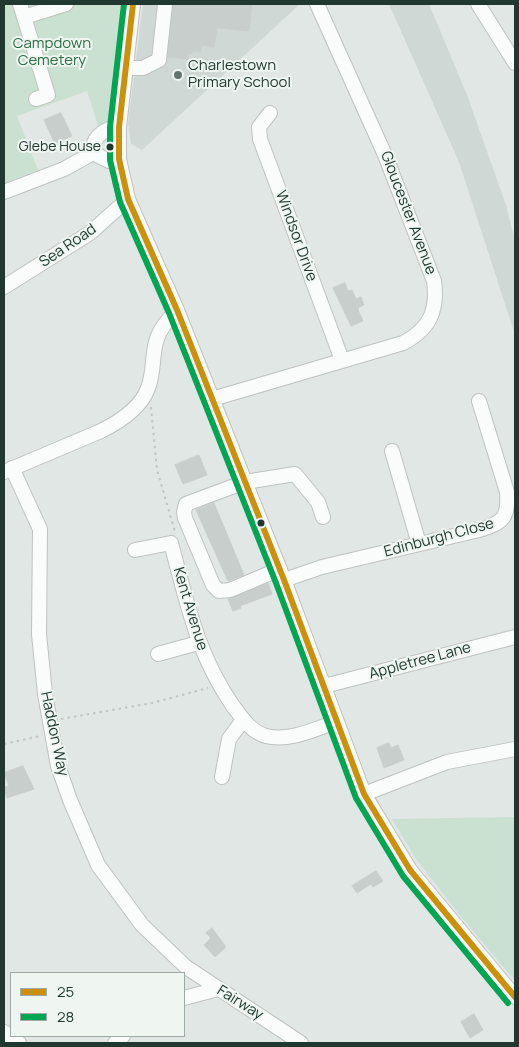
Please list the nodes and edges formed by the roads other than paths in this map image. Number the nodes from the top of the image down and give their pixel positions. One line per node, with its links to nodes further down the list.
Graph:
1 (66, 4): 6 (street)
2 (133, 4): 8 (street)
3 (165, 4): 8 (street)
4 (317, 4): 18 (street, Gloucester Avenue)
5 (478, 4): 7 (street)
6 (22, 10): 9 (street)
7 (515, 63)
8 (125, 68): 11 (street)
9 (47, 95)
10 (270, 113): 18 (street, Windsor Drive)
11 (119, 127): 12 (street); 13 (street)
12 (92, 148)
13 (119, 159): 14 (street); 15 (street)
14 (4, 192)
15 (128, 199): 16 (street, Sea Road); 17 (street)
16 (4, 287)
17 (177, 310): 19 (street); 22 (street)
18 (342, 360): 19 (street, Gloucester Avenue)
19 (212, 399): 23 (street)
20 (479, 401): 25 (street, Edinburgh Close)
21 (392, 451): 26 (street)
22 (8, 470): 38 (street, Haddon Way)
23 (245, 482): 24 (street); 28 (street); 28 (street, Edinburgh Close)
24 (323, 517)
25 (510, 519): 26 (street, Edinburgh Close)
26 (419, 544): 28 (street, Edinburgh Close)
27 (135, 550): 30 (street, Kent Avenue)
28 (282, 574): 32 (street)
29 (515, 637): 32 (street, Appletree Lane)
30 (198, 643): 31 (street); 33 (street, Kent Avenue)
31 (158, 654)
32 (324, 686): 34 (street)
33 (243, 720): 34 (street, Kent Avenue); 36 (street)
34 (336, 722): 37 (street)
35 (515, 749): 37 (street)
36 (222, 777)
37 (364, 794): 40 (street)
38 (184, 970): 39 (street, Fairway)
39 (218, 989): 41 (street); 42 (street, Fairway)
40 (515, 997)
41 (185, 998)
42 (301, 1043)

